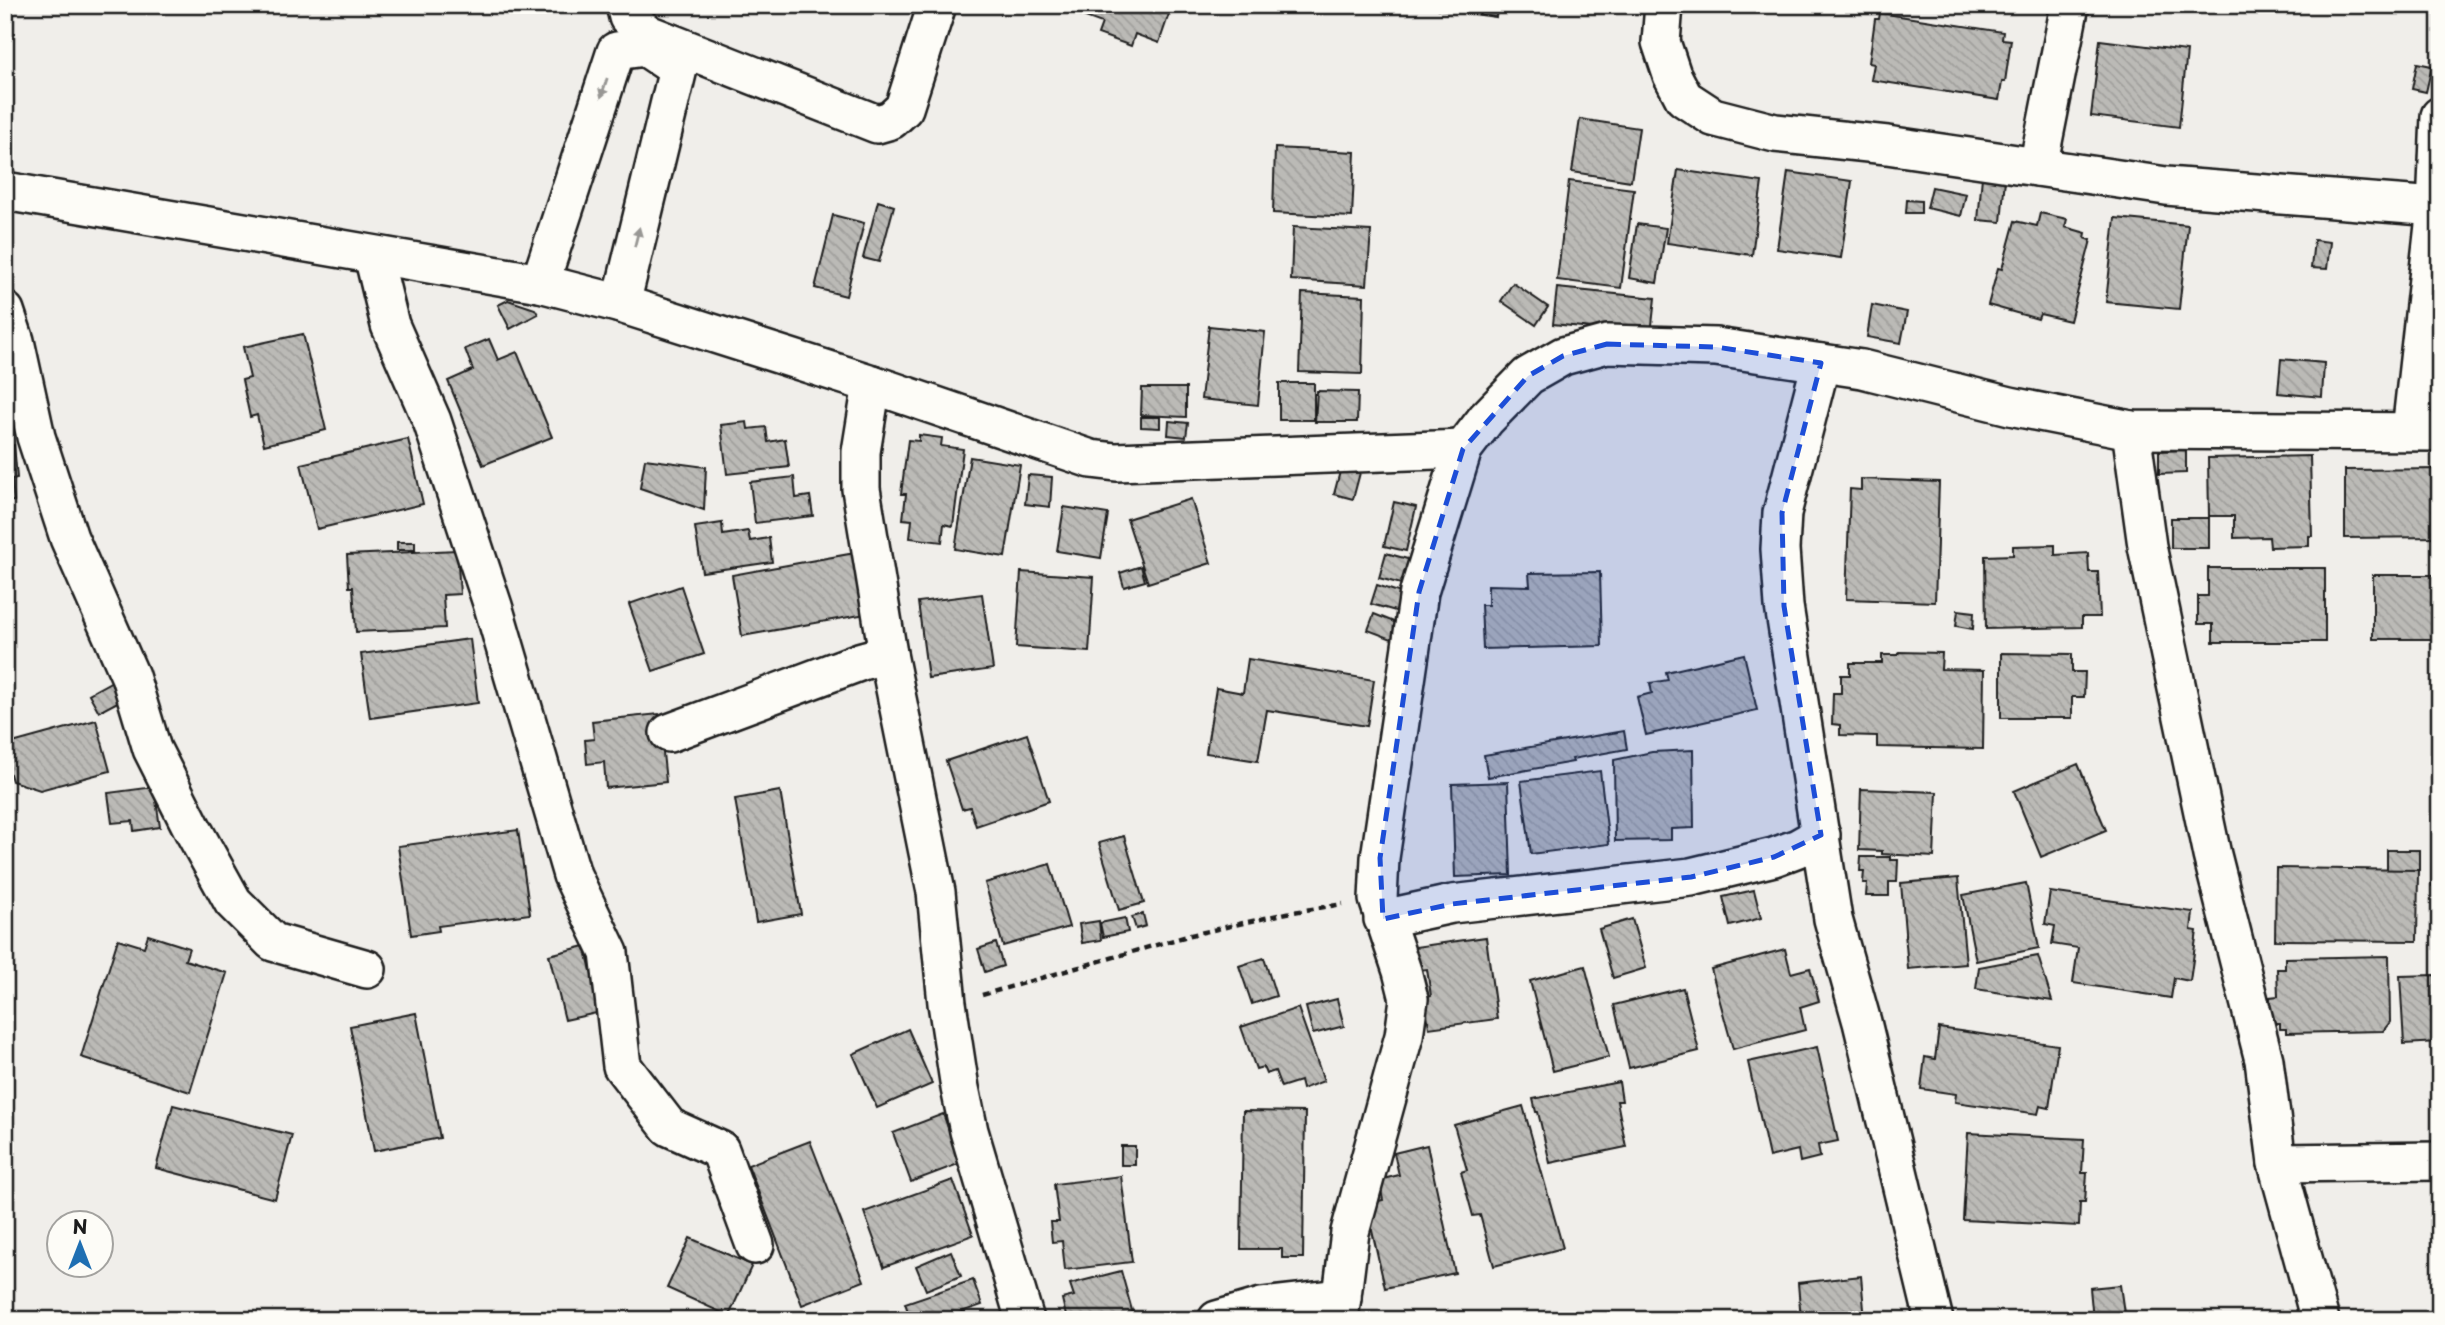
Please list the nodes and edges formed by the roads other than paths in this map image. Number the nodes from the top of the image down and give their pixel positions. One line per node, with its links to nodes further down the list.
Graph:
1 (625, 5): 5 (street)
2 (937, 5): 5 (street)
3 (1664, 5): 7 (street)
4 (2070, 5): 7 (street)
5 (646, 41): 11 (street, one-way to 11); 12 (street, one-way to 5)
6 (2440, 116): 9 (street)
7 (2038, 167): 9 (street)
8 (5, 191): 10 (street)
9 (2435, 207): 17 (street)
10 (373, 255): 11 (street); 26 (street)
11 (540, 284): 12 (street)
12 (621, 303): 15 (street)
13 (5, 311): 23 (street)
14 (1821, 363): 16 (street); 18 (street); 21 (street)
15 (873, 384): 18 (street); 19 (street)
16 (2131, 430): 17 (street); 25 (street)
17 (2425, 432)
18 (1463, 449): 22 (street)
19 (888, 654): 20 (street); 28 (street)
20 (669, 733)
21 (1821, 835): 22 (street); 30 (street)
22 (1381, 909): 27 (street)
23 (367, 969)
24 (2440, 1161): 25 (street)
25 (2277, 1163): 31 (street)
26 (755, 1245)
27 (1340, 1309): 29 (street)
28 (1025, 1320)
29 (1217, 1320)
30 (1934, 1320)
31 (2320, 1320)

